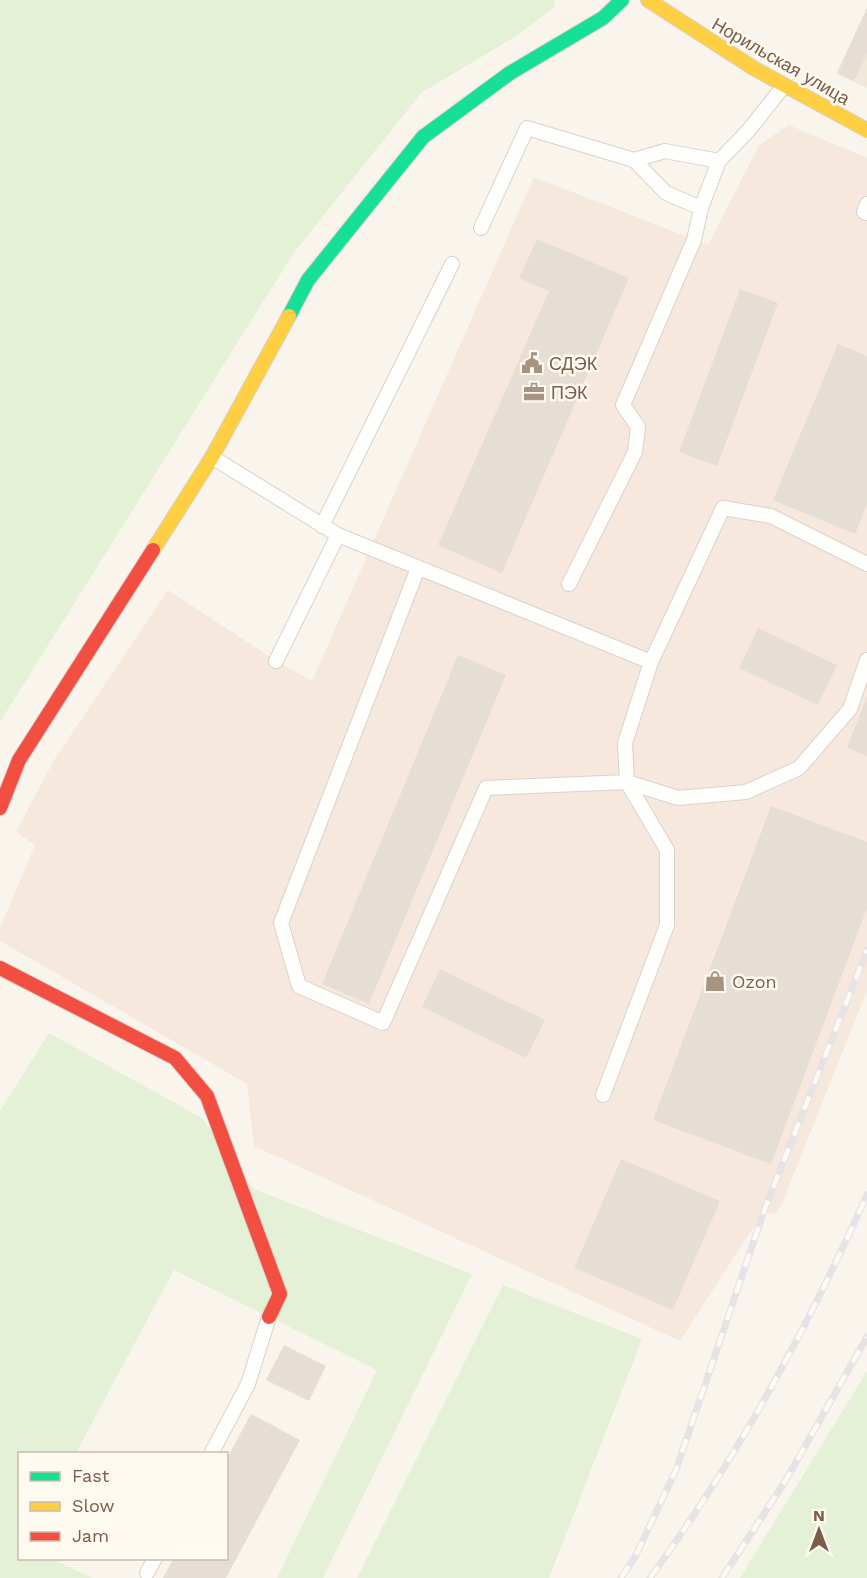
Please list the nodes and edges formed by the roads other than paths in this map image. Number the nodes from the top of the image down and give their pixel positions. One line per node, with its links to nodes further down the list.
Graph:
1 (622, 0): 12 (street)
2 (648, 0): 3 (street, Норильская улица)
3 (783, 87): 4 (street, Норильская улица); 6 (lane)
4 (867, 130)
5 (634, 160): 6 (lane); 8 (lane); 10 (lane)
6 (719, 161): 8 (lane)
7 (867, 204): 9 (lane)
8 (701, 208): 17 (lane)
9 (867, 213)
10 (481, 228)
11 (452, 264): 13 (lane)
12 (212, 457): 13 (lane); 22 (street)
13 (322, 526): 14 (lane)
14 (339, 536): 16 (lane); 19 (lane)
15 (867, 564): 20 (lane)
16 (418, 568): 20 (lane); 21 (lane)
17 (569, 584)
18 (867, 660): 21 (lane)
19 (276, 662)
20 (651, 662): 21 (lane)
21 (627, 782): 24 (lane)
22 (0, 808)
23 (0, 968): 25 (street)
24 (603, 1095)
25 (269, 1317): 26 (lane)
26 (212, 1452)
27 (154, 1560): 28 (lane)
28 (147, 1573)

